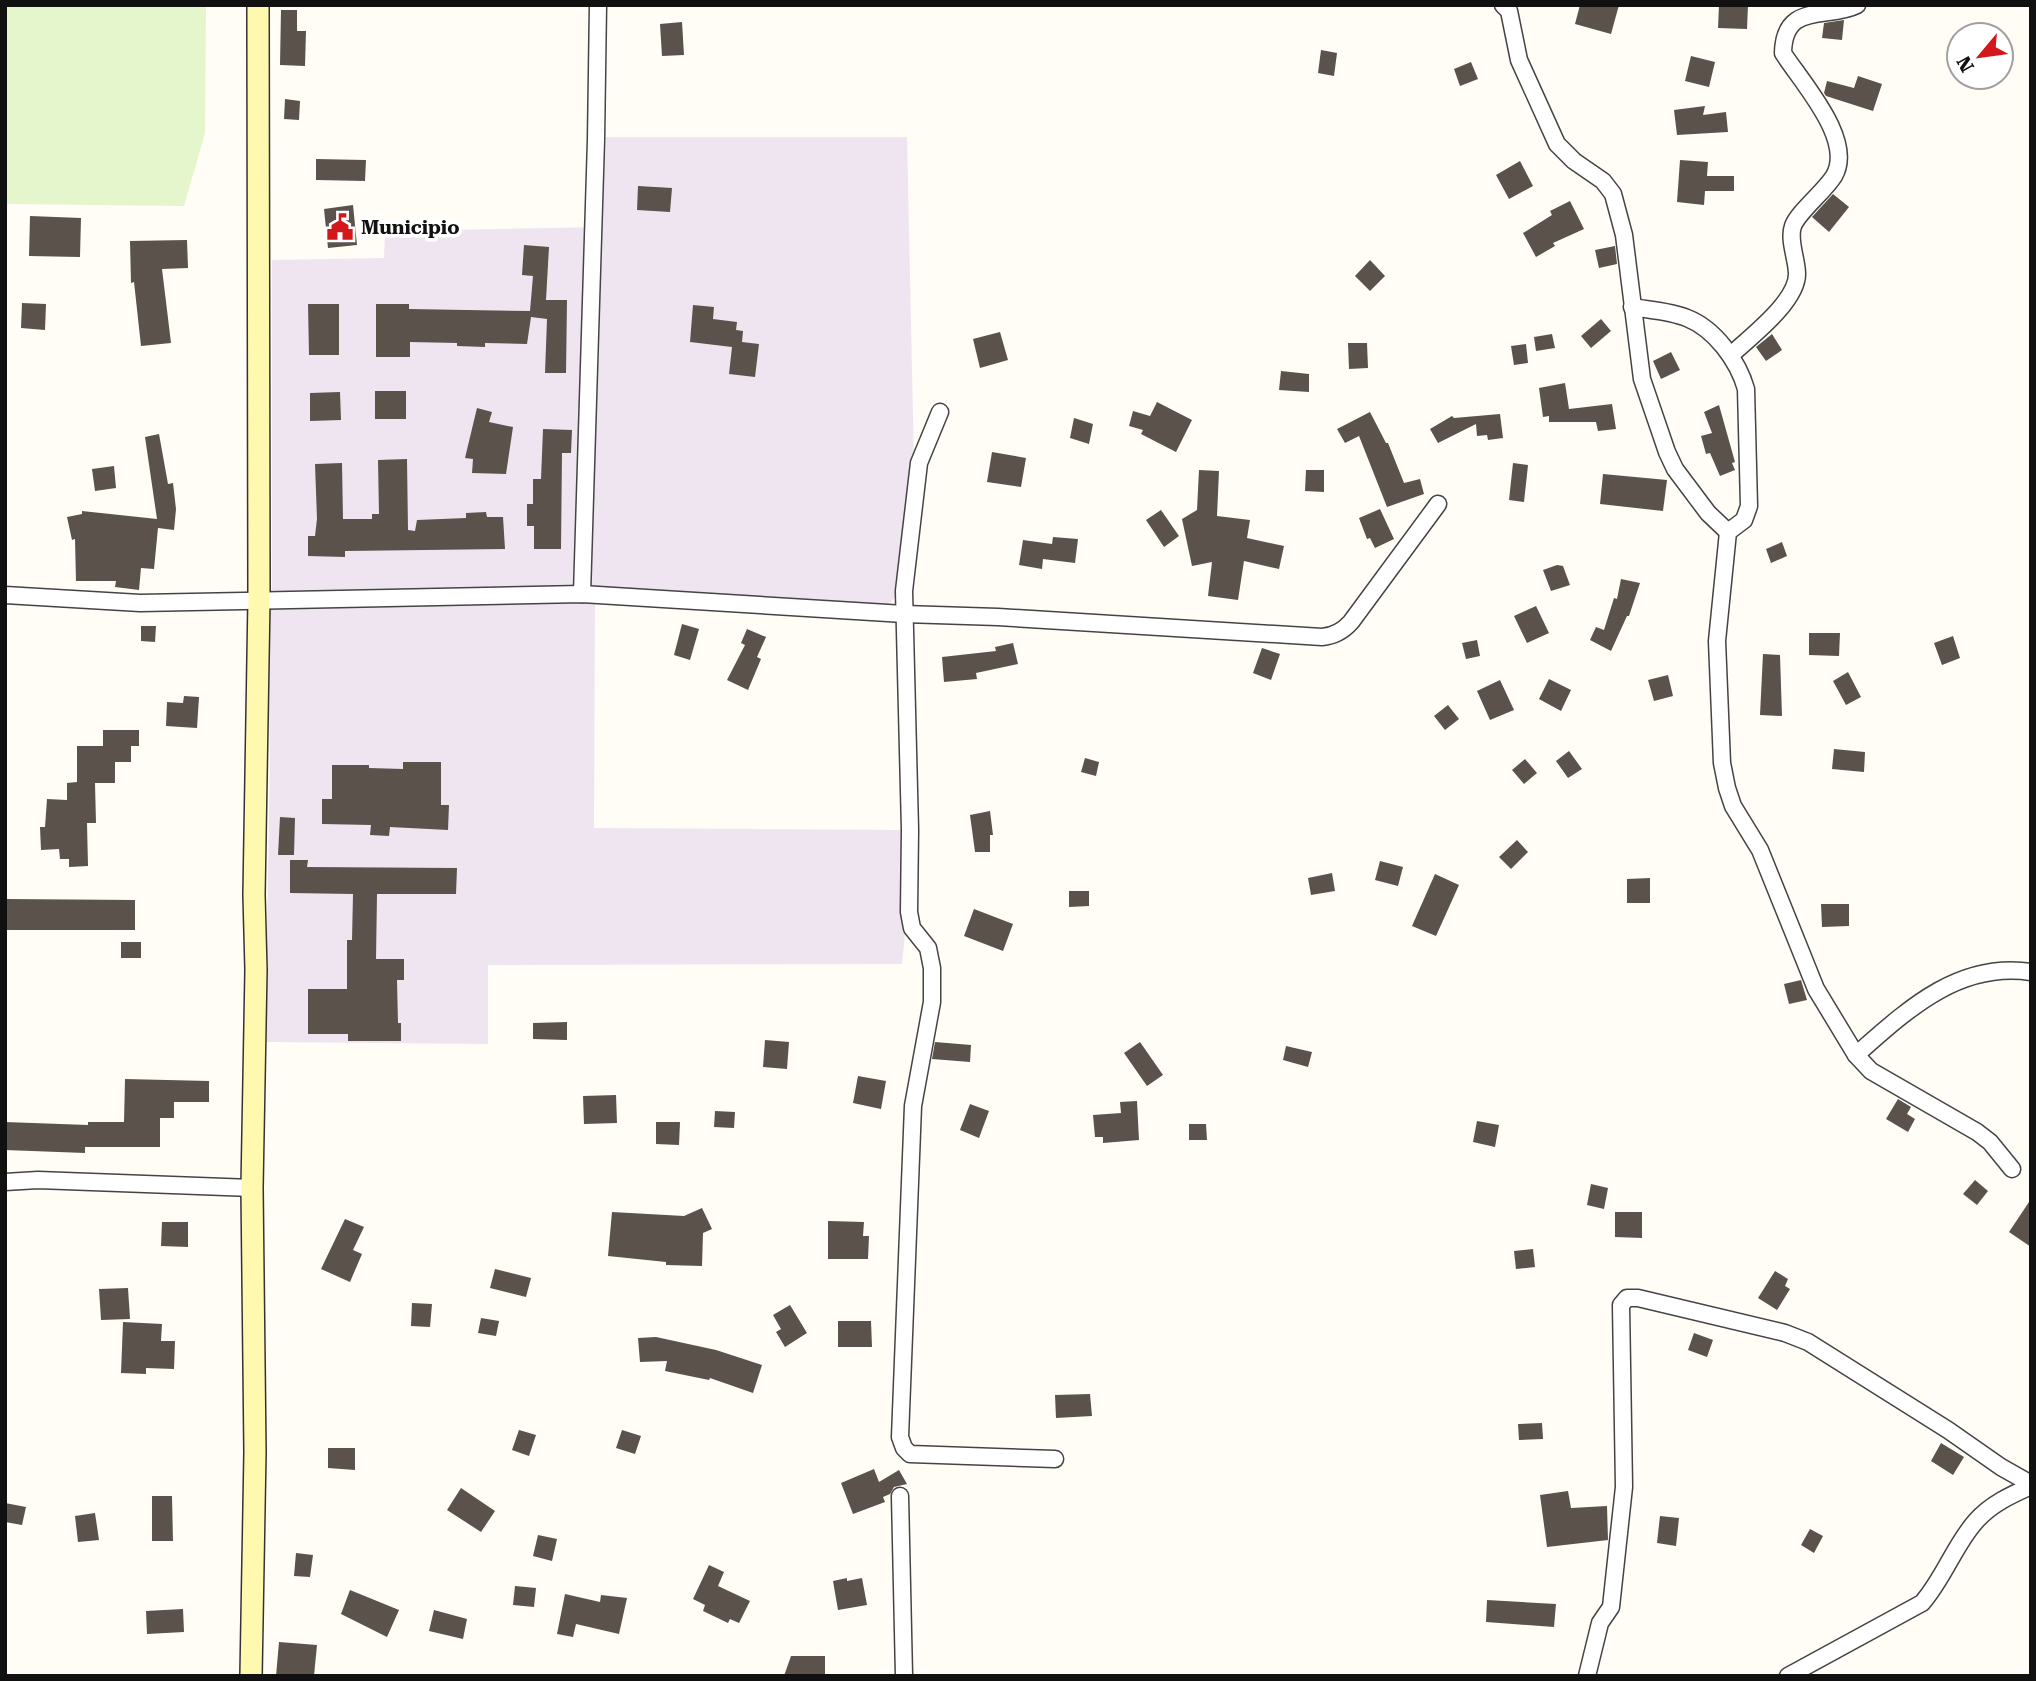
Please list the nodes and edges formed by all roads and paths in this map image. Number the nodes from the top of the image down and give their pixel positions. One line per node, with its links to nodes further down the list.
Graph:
1 (258, 5): 12 (main road)
2 (598, 5): 10 (street)
3 (1503, 5): 5 (street)
4 (1857, 5): 6 (street)
5 (1632, 307): 6 (street); 9 (street)
6 (1731, 355): 9 (street)
7 (940, 412): 13 (street)
8 (1438, 504): 13 (street)
9 (1728, 533): 15 (street)
10 (582, 594): 12 (street); 13 (street)
11 (5, 595): 12 (street)
12 (259, 599): 18 (main road)
13 (904, 614): 19 (street)
14 (2031, 972): 15 (street)
15 (1856, 1055): 16 (street)
16 (2012, 1169)
17 (5, 1182): 18 (street)
18 (252, 1188): 23 (main road)
19 (1055, 1459)
20 (2031, 1485): 22 (street); 25 (street)
21 (900, 1496): 24 (street)
22 (1807, 1672): 26 (street)
23 (251, 1676)
24 (904, 1676)
25 (1587, 1676)
26 (1788, 1676)

